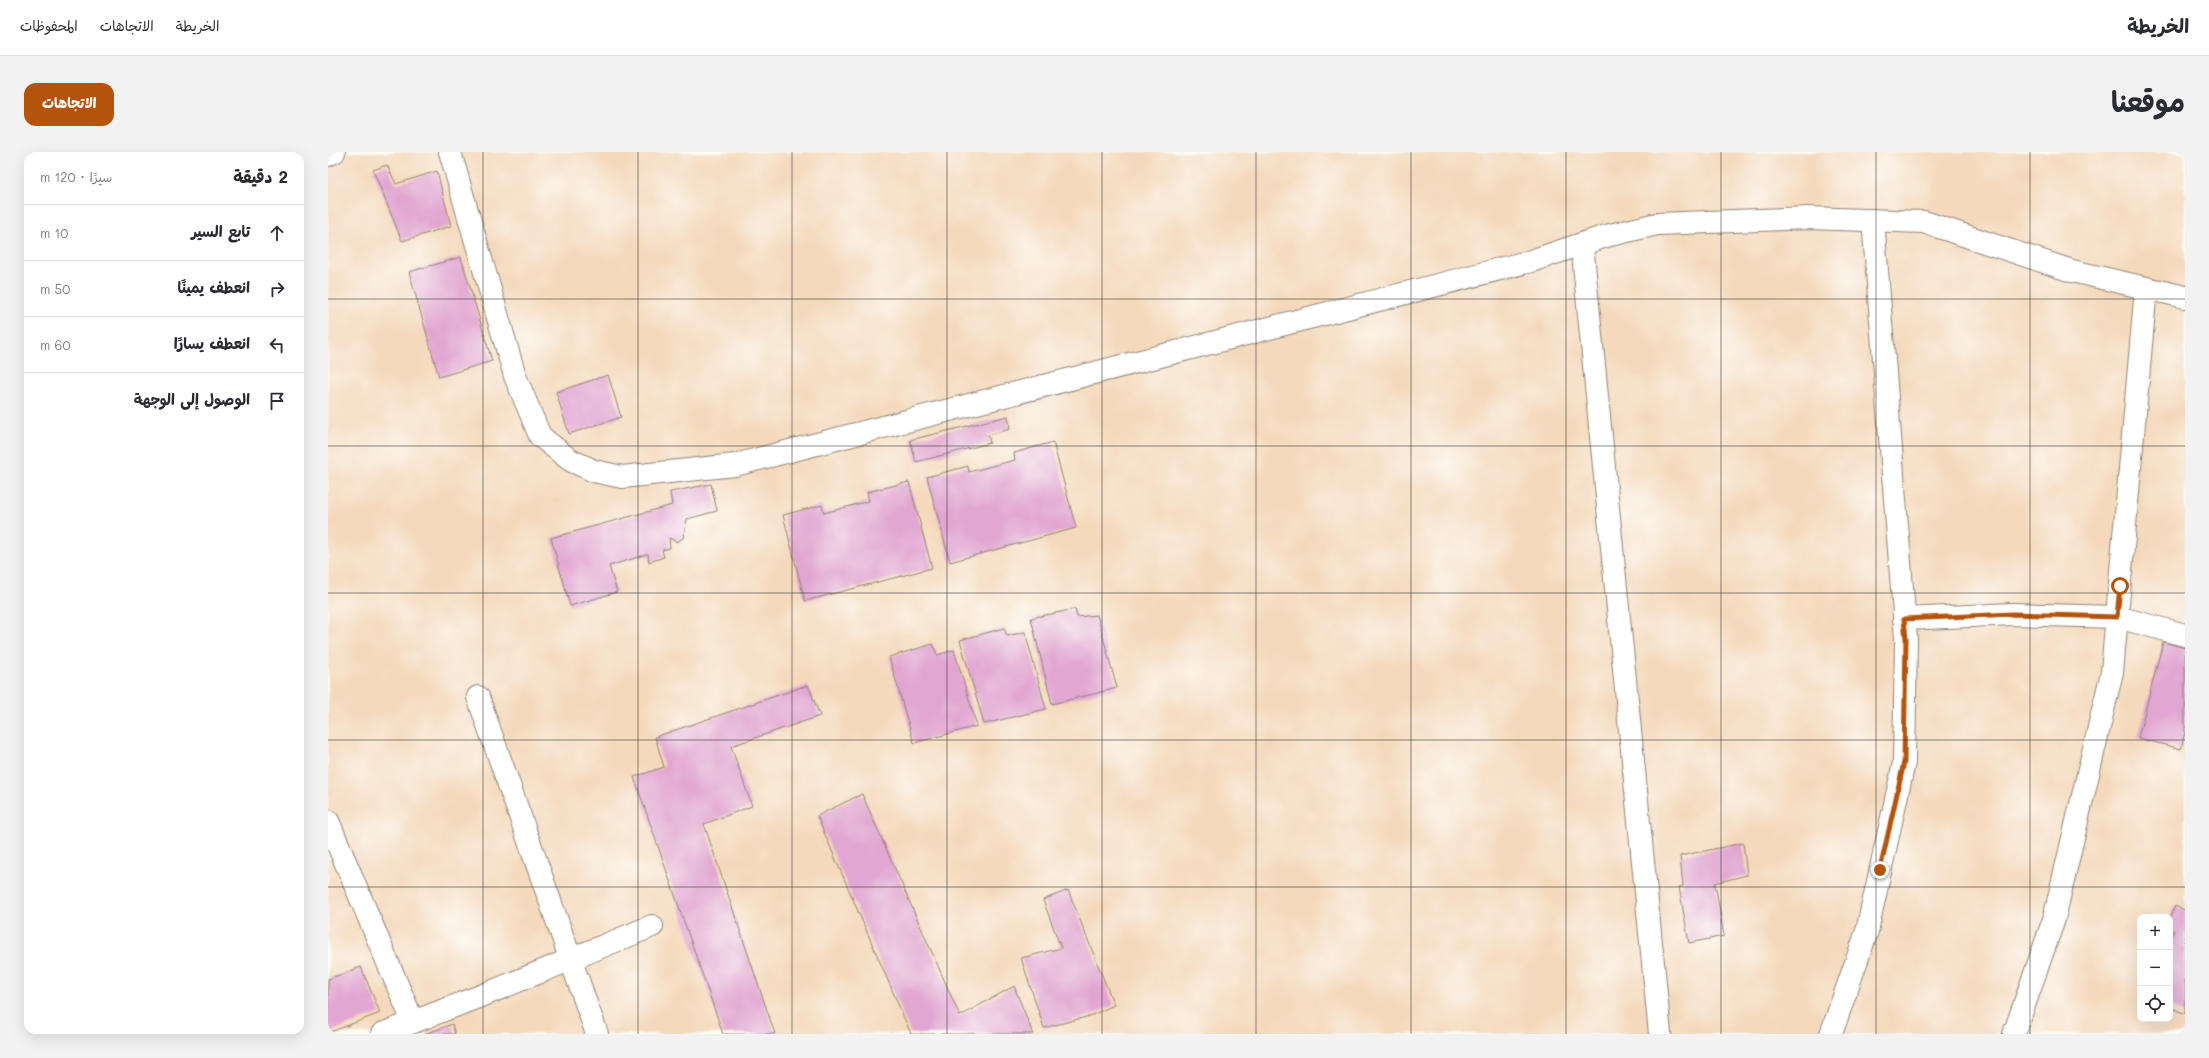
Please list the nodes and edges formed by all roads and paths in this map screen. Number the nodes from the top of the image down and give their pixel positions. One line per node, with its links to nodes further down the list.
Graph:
1 (334, 152): 3 (street)
2 (450, 152): 5 (street)
3 (328, 155)
4 (1873, 220): 5 (street); 6 (street); 9 (street)
5 (1582, 244): 18 (street)
6 (2146, 288): 7 (street); 8 (street)
7 (2185, 297)
8 (2117, 617): 9 (street); 10 (street); 20 (street)
9 (1904, 619): 19 (street)
10 (2185, 635)
11 (478, 696): 14 (street)
12 (328, 821): 15 (street)
13 (652, 926): 14 (street)
14 (571, 960): 15 (street); 17 (street)
15 (412, 1022): 16 (street)
16 (382, 1034)
17 (597, 1034)
18 (1660, 1034)
19 (1831, 1034)
20 (2014, 1034)

